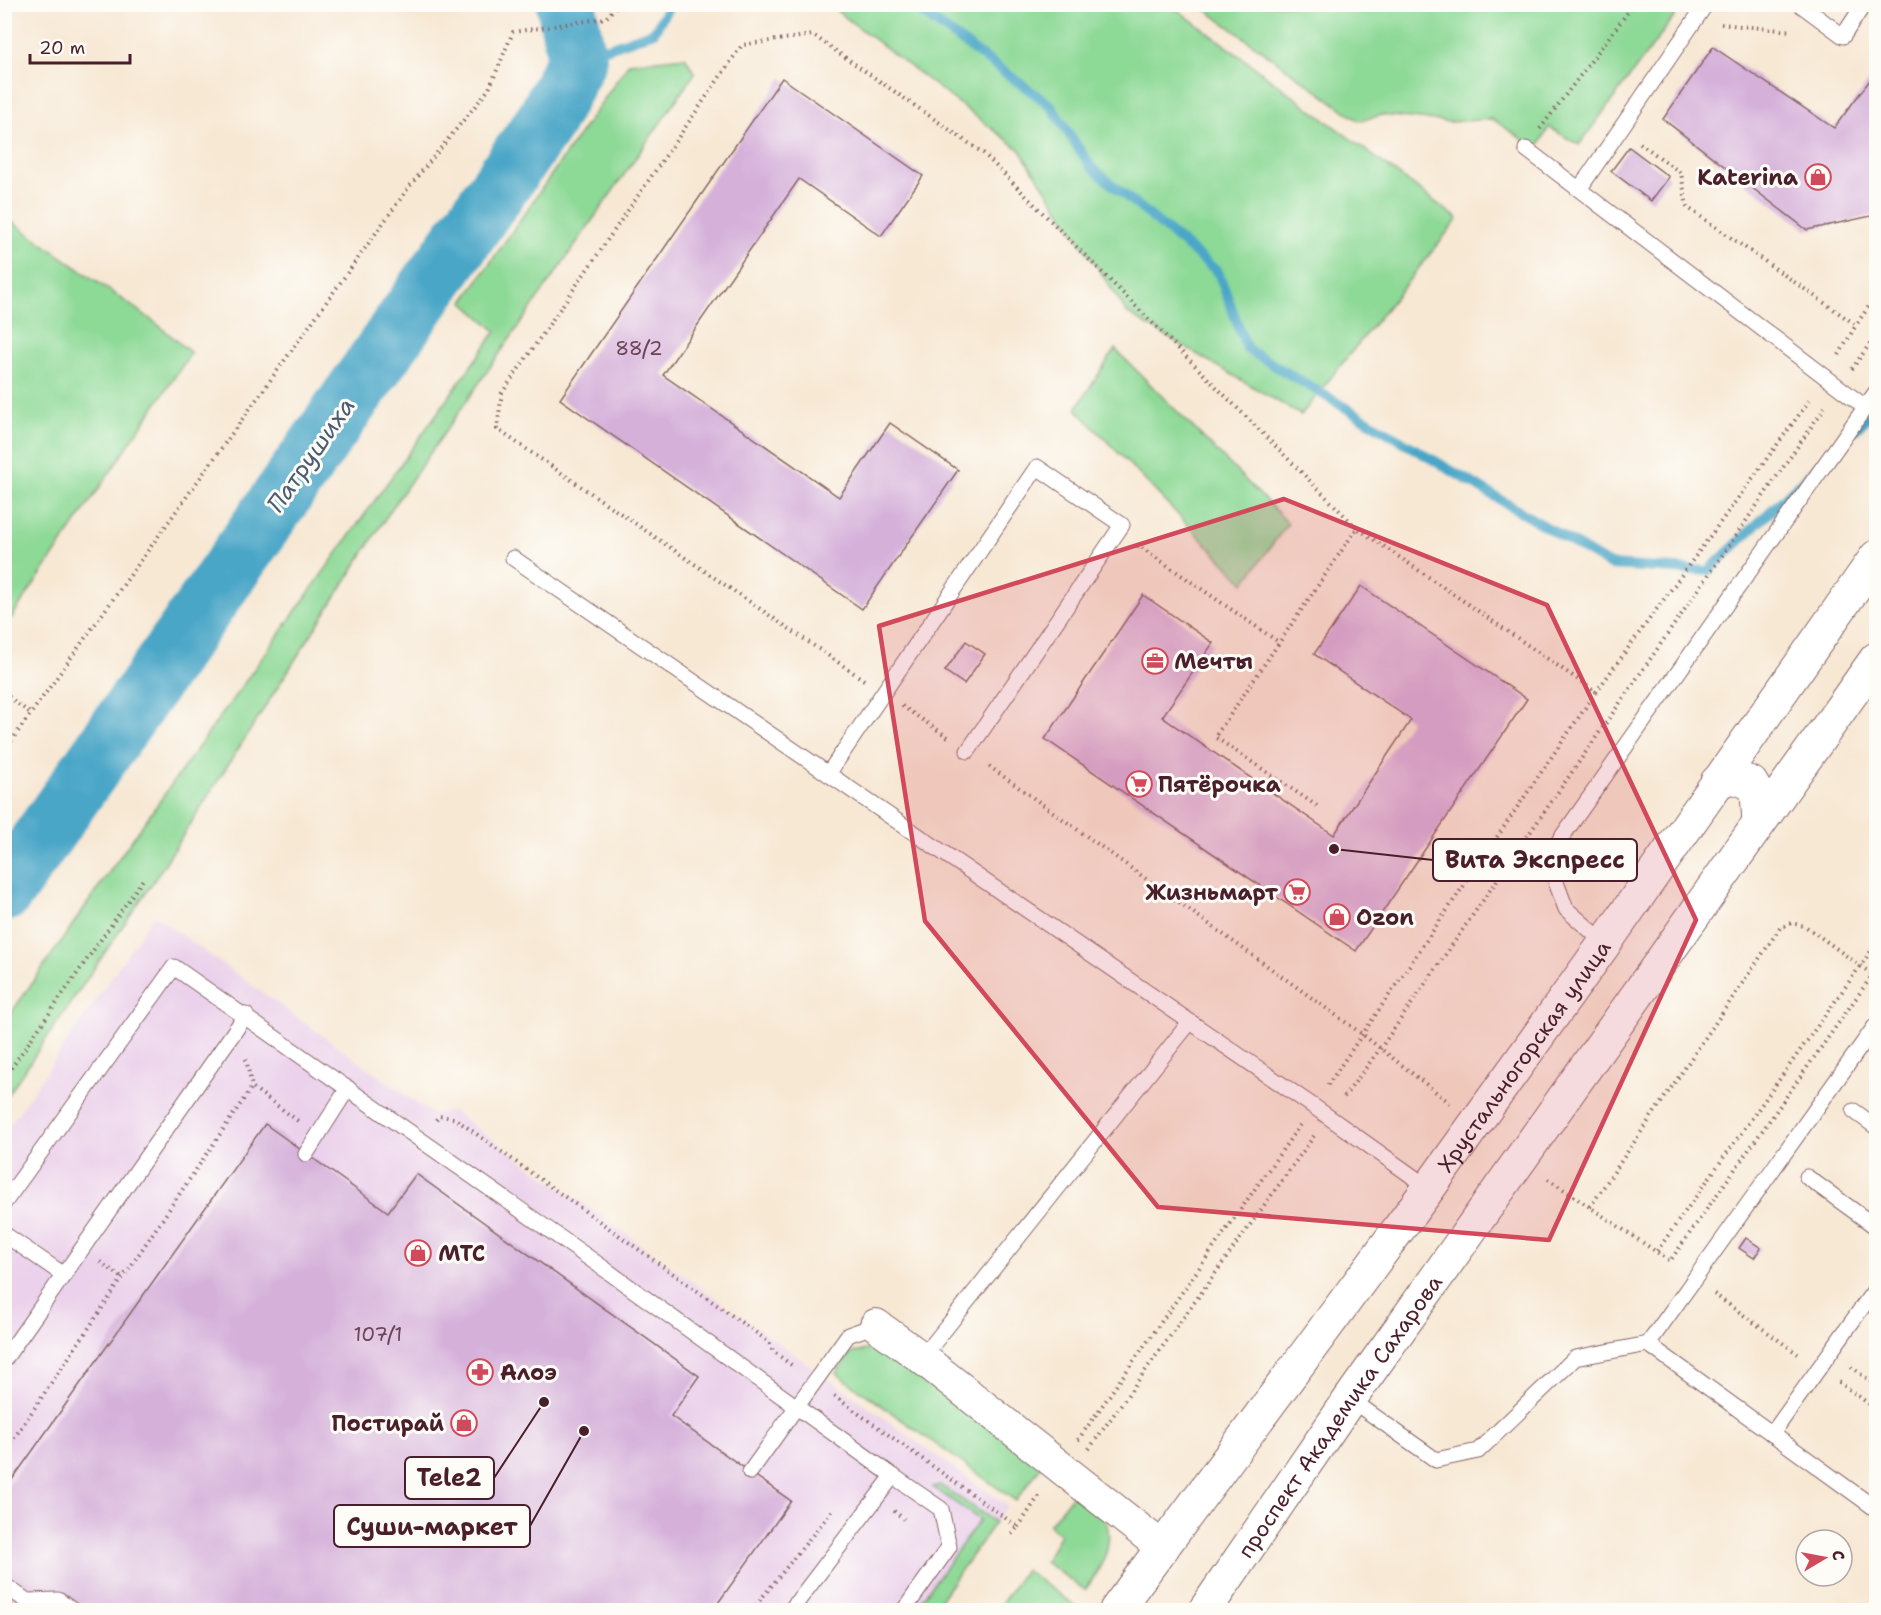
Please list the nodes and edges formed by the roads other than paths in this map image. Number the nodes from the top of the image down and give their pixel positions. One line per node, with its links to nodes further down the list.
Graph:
1 (1706, 4): 5 (lane)
2 (1864, 4): 3 (lane)
3 (1801, 5)
4 (1526, 149): 5 (lane)
5 (1580, 188): 7 (lane)
6 (1876, 392): 7 (lane)
7 (1865, 407): 15 (lane)
8 (1876, 556): 13 (street, Хрустальногорская улица)
9 (513, 558): 12 (lane)
10 (1876, 659): 14 (street)
11 (968, 752): 12 (lane)
12 (828, 774): 17 (lane)
13 (1717, 782): 14 (street); 15 (street, Хрустальногорская улица)
14 (1759, 822): 34 (street, проспект Академика Сахарова)
15 (1605, 943): 24 (street, Хрустальногорская улица)
16 (246, 1015): 19 (lane); 25 (lane); 28 (lane)
17 (1190, 1022): 24 (lane); 32 (lane)
18 (1876, 1025): 31 (lane)
19 (348, 1088): 22 (lane); 35 (lane)
20 (1854, 1111): 21 (lane)
21 (1876, 1127)
22 (306, 1154)
23 (1807, 1177): 26 (lane)
24 (1428, 1188): 40 (street, Хрустальногорская улица)
25 (4, 1203)
26 (1876, 1227)
27 (4, 1234): 28 (lane)
28 (64, 1275): 33 (lane)
29 (1876, 1288): 36 (lane)
30 (876, 1325): 32 (street); 35 (lane)
31 (1648, 1344): 34 (lane); 36 (lane)
32 (922, 1358): 40 (street)
33 (4, 1360)
34 (1350, 1399): 46 (street, проспект Академика Сахарова)
35 (798, 1407): 37 (lane); 38 (lane)
36 (1772, 1434): 39 (lane)
37 (750, 1472)
38 (893, 1476): 43 (lane); 44 (lane)
39 (1876, 1509)
40 (1163, 1548): 45 (street)
41 (4, 1585): 42 (lane)
42 (72, 1611)
43 (791, 1611)
44 (904, 1611)
45 (1116, 1611)
46 (1205, 1611)

